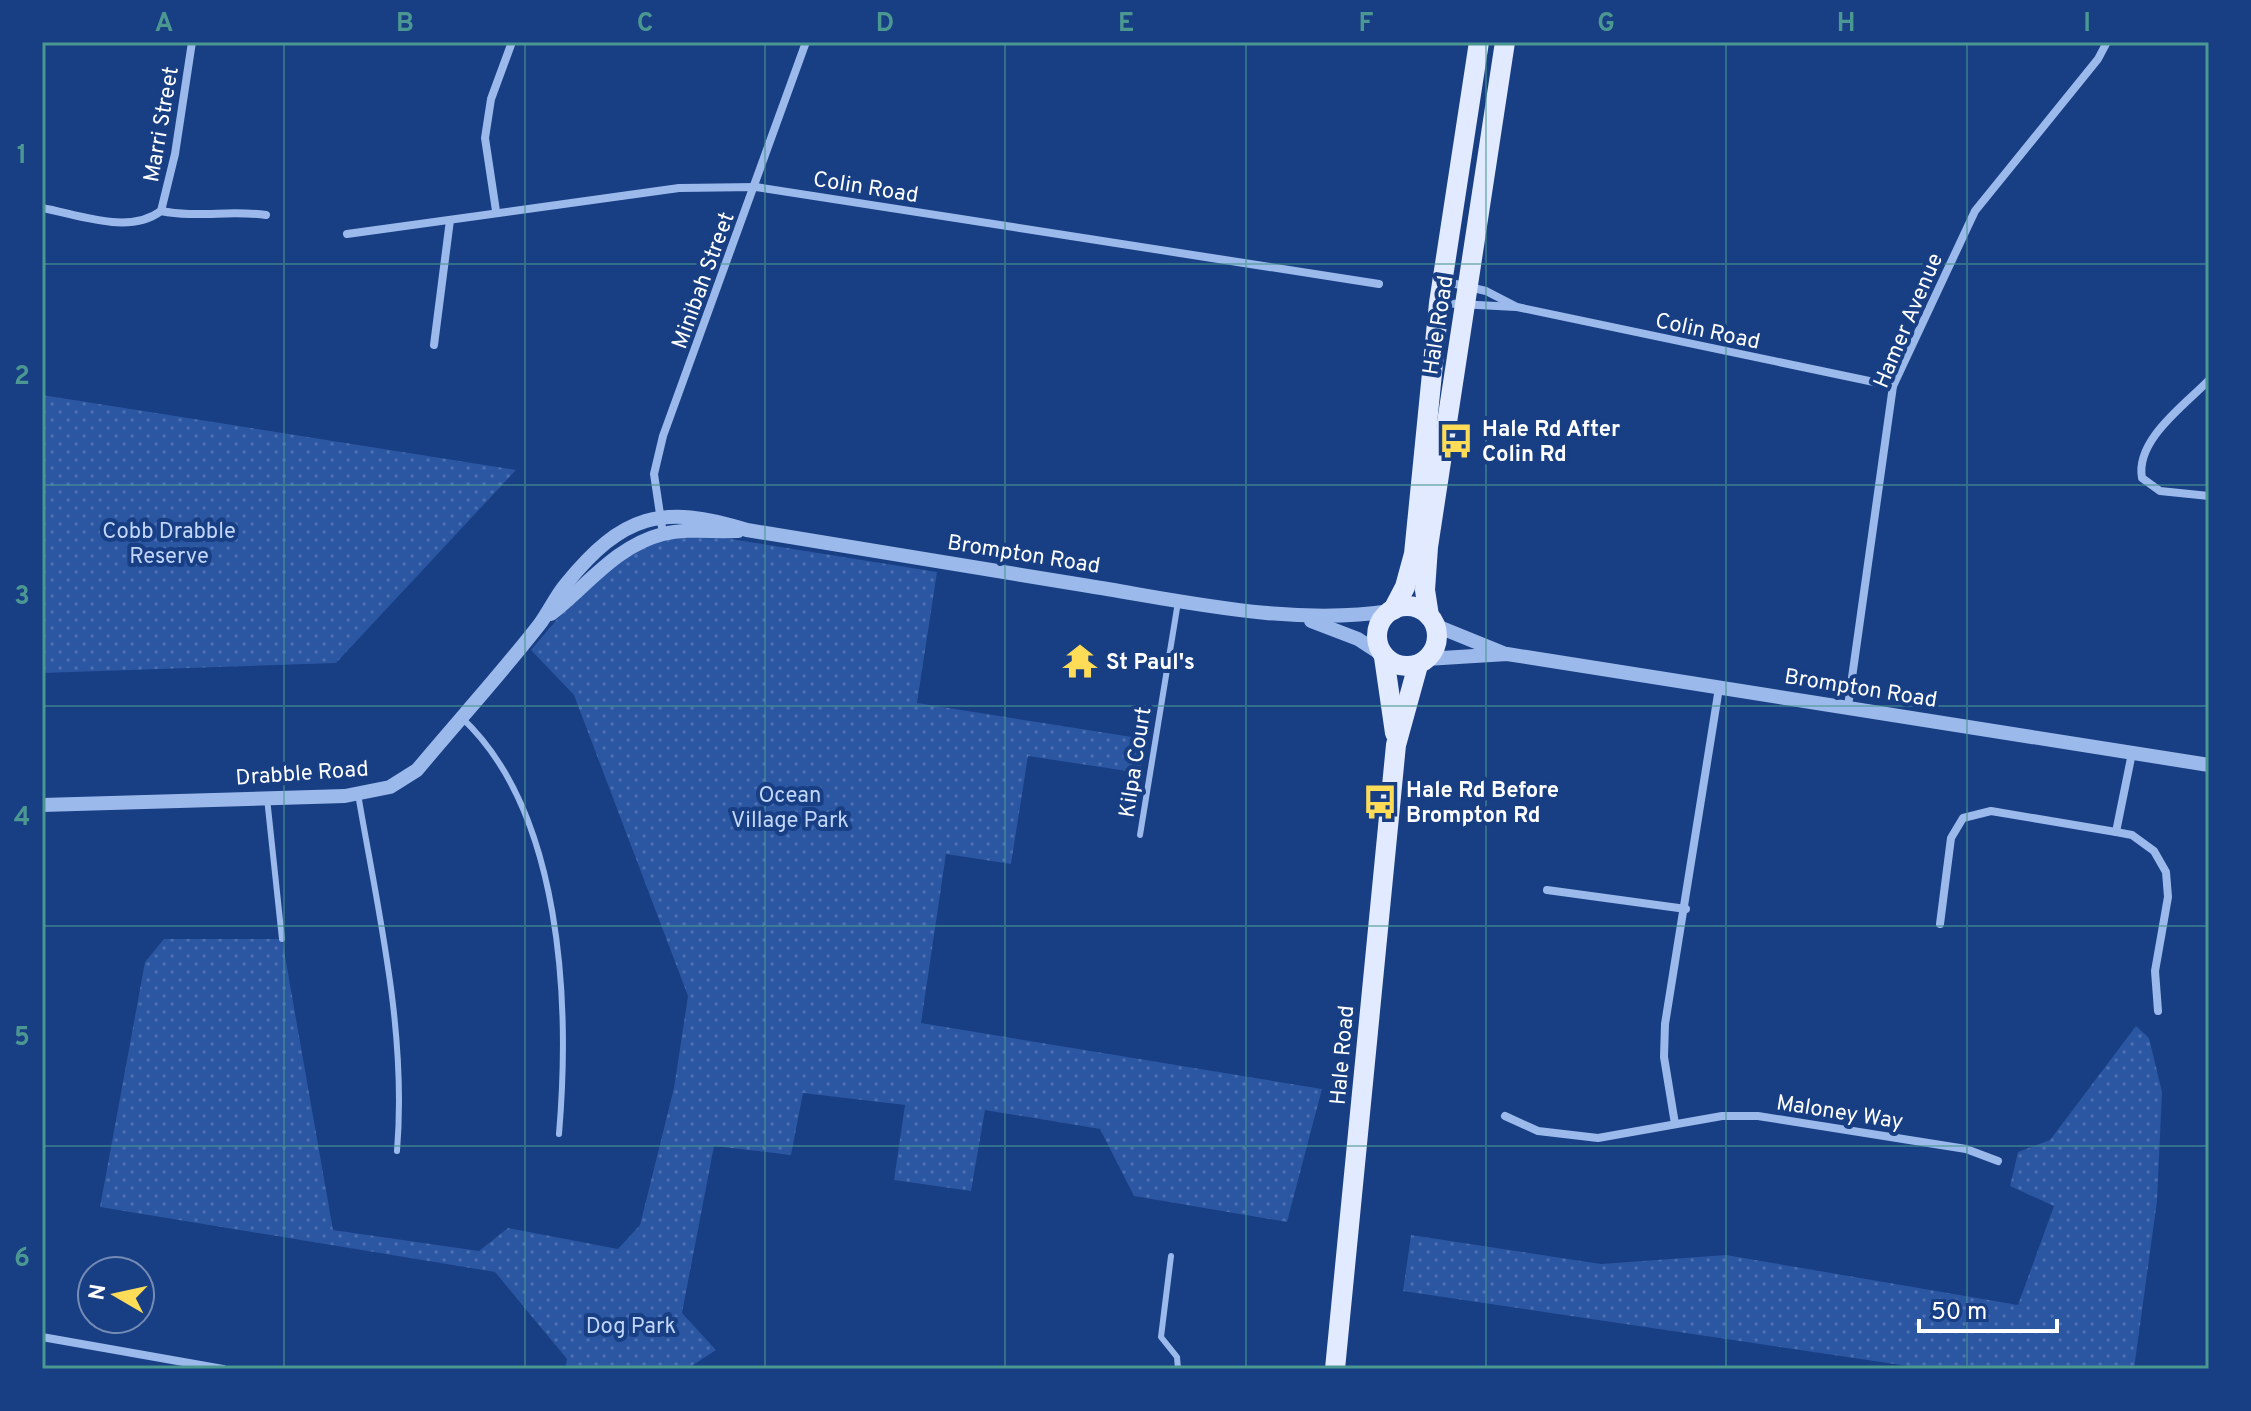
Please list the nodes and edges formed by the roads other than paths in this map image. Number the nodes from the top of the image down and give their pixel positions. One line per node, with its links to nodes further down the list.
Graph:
1 (192, 42): 9 (street, Marri Street)
2 (512, 42): 10 (street)
3 (806, 42): 7 (street, Minibah Street)
4 (1479, 42): 14 (main road, Hale Road)
5 (1505, 42): 16 (main road, Hale Road)
6 (2107, 42): 22 (street, Hamer Avenue)
7 (756, 187): 10 (street, Colin Road); 15 (street, Colin Road); 24 (street, Minibah Street)
8 (42, 208): 9 (street)
9 (161, 211): 11 (street)
10 (496, 211): 12 (street, Colin Road)
11 (266, 215)
12 (450, 220): 13 (street, Colin Road); 20 (street)
13 (347, 234)
14 (1443, 281): 16 (street, Colin Road); 17 (main road, Hale Road)
15 (1379, 284)
16 (1467, 286): 18 (main road, Hale Road); 19 (street, Colin Road)
17 (1439, 303): 18 (street, Colin Road); 28 (main road, Hale Road)
18 (1463, 307): 19 (street, Colin Road); 30 (main road, Hale Road)
19 (1517, 307): 22 (street, Colin Road)
20 (434, 345)
21 (2209, 380): 23 (street)
22 (1893, 386): 36 (street, Hamer Avenue)
23 (2209, 496)
24 (659, 517): 25 (street, Brompton Road); 26 (street, Minibah Street); 31 (street, Drabble Road)
25 (747, 530): 26 (street, Brompton Road); 27 (street, Brompton Road)
26 (663, 534): 31 (street, Drabble Road)
27 (1179, 601): 29 (street, Brompton Road); 45 (lane, Kilpa Court)
28 (1392, 610): 29 (street, Brompton Road); 30 (main road); 33 (main road)
29 (1295, 616): 33 (street, Brompton Road)
30 (1432, 621): 32 (street, Brompton Road); 34 (main road)
31 (540, 623): 37 (street, Drabble Road)
32 (1507, 654): 34 (street, Brompton Road); 35 (street, Brompton Road)
33 (1384, 656): 34 (main road); 38 (main road, Hale Road)
34 (1422, 662): 38 (main road, Hale Road)
35 (1719, 688): 36 (street, Brompton Road); 47 (street)
36 (1848, 706): 39 (street, Brompton Road)
37 (461, 717): 41 (street, Drabble Road); 53 (lane)
38 (1396, 745): 60 (main road, Hale Road)
39 (2132, 753): 40 (street, Brompton Road); 44 (street)
40 (2209, 765)
41 (358, 794): 42 (street, Drabble Road); 54 (lane)
42 (267, 798): 43 (street, Drabble Road); 49 (lane)
43 (42, 805)
44 (2116, 832): 48 (street); 50 (street)
45 (1140, 835)
46 (1547, 890): 47 (street)
47 (1686, 909): 52 (street)
48 (1940, 924)
49 (282, 939)
50 (2158, 1011)
51 (1505, 1116): 52 (street, Maloney Way)
52 (1675, 1124): 55 (street, Maloney Way)
53 (559, 1134)
54 (397, 1151)
55 (1998, 1161)
56 (1171, 1256): 59 (lane)
57 (42, 1337): 58 (street)
58 (223, 1369)
59 (1178, 1369)
60 (1335, 1369)

